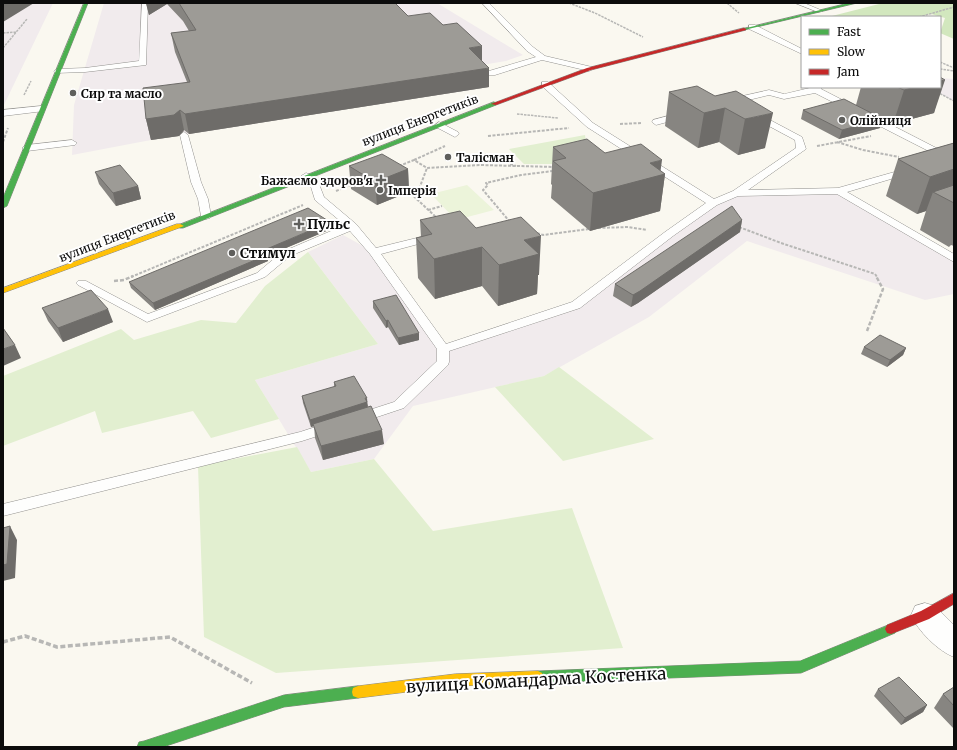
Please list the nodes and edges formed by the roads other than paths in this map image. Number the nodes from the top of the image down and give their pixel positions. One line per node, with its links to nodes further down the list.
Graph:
1 (86, 3): 11 (main road)
2 (145, 3): 11 (lane)
3 (485, 3): 9 (lane)
4 (798, 3): 6 (lane)
5 (855, 3): 6 (main road, вулиця Енергетиків)
6 (820, 11): 7 (main road, вулиця Енергетиків)
7 (752, 27): 8 (lane); 10 (main road, вулиця Енергетиків)
8 (801, 52)
9 (542, 58): 10 (lane); 12 (lane)
10 (589, 69): 13 (main road, вулиця Енергетиків)
11 (58, 71): 15 (main road)
12 (492, 73)
13 (545, 84): 19 (main road, вулиця Енергетиків); 30 (lane)
14 (817, 88): 24 (lane); 29 (lane)
15 (42, 110): 17 (lane); 23 (main road)
16 (694, 112): 18 (lane)
17 (3, 113)
18 (656, 122)
19 (439, 125): 20 (lane); 27 (main road, вулиця Енергетиків)
20 (455, 134)
21 (184, 135): 32 (lane)
22 (72, 143): 23 (lane)
23 (27, 148): 31 (main road)
24 (952, 160): 25 (lane)
25 (937, 163)
26 (915, 170): 28 (lane)
27 (306, 176): 32 (main road, вулиця Енергетиків); 33 (lane)
28 (839, 191): 29 (lane); 36 (lane)
29 (737, 194): 30 (lane)
30 (713, 203): 39 (lane)
31 (3, 206)
32 (206, 216): 38 (main road, вулиця Енергетиків)
33 (352, 226): 35 (lane); 37 (lane)
34 (454, 233): 35 (lane)
35 (374, 252): 39 (lane)
36 (954, 259)
37 (82, 283)
38 (3, 291)
39 (443, 349): 40 (lane)
40 (3, 510)
41 (954, 598): 42 (main road, вулиця Командарма Костенка)
42 (925, 615): 43 (street); 44 (main road, вулиця Командарма Костенка)
43 (954, 644)
44 (144, 747)

